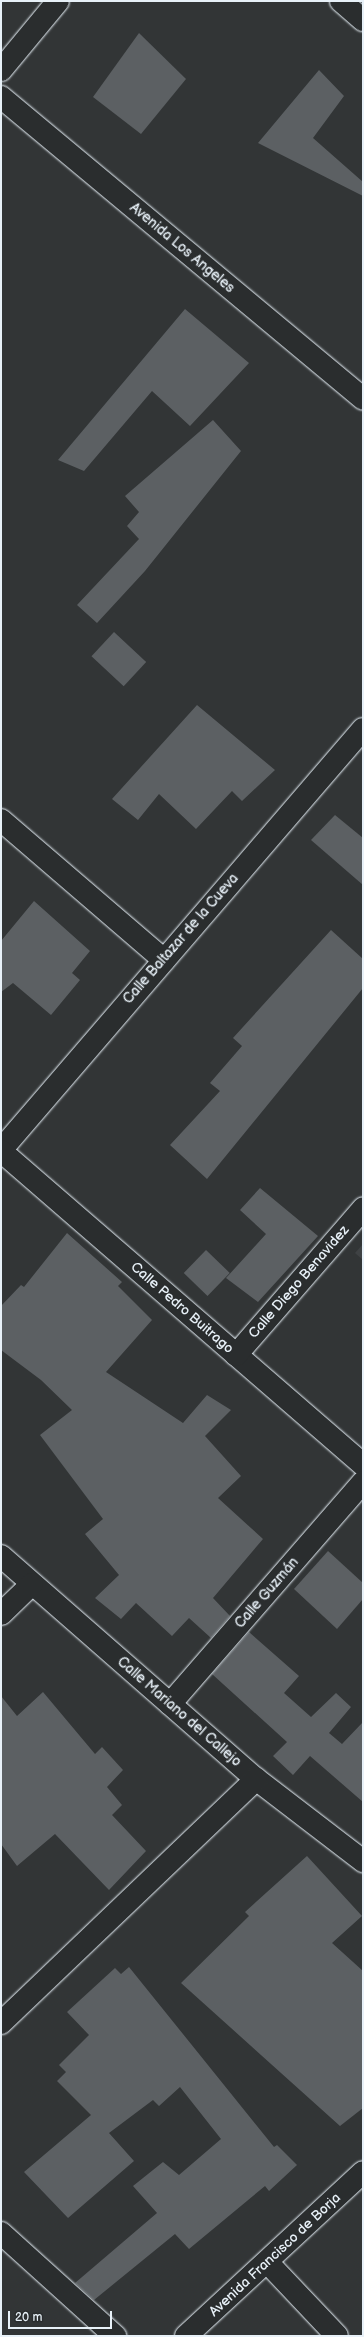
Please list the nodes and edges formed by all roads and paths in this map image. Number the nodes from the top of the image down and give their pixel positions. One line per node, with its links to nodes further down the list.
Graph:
1 (58, 1): 4 (street)
2 (341, 1): 3 (street)
3 (363, 20)
4 (1, 70)
5 (1, 96): 6 (street, Avenida Los Angeles)
6 (363, 399)
7 (363, 729): 9 (street, Calle Baltazar de la Cueva)
8 (1, 820): 9 (street)
9 (164, 960): 10 (street, Calle Baltazar de la Cueva)
10 (1, 1151): 12 (street, Calle Pedro Buitrago)
11 (363, 1209): 12 (street, Calle Diego Benavidez)
12 (236, 1355): 13 (street, Calle Pedro Buitrago)
13 (363, 1465)
14 (363, 1482): 18 (street, Calle Guzmán)
15 (1, 1556): 16 (street, Calle Mariano del Callejo)
16 (32, 1584): 17 (street); 18 (street, Calle Mariano del Callejo)
17 (1, 1614)
18 (170, 1704): 19 (street, Calle Mariano del Callejo)
19 (256, 1780): 20 (street, Calle Mariano del Callejo); 21 (street)
20 (363, 1862)
21 (1, 2023)
22 (363, 2172): 24 (street, Avenida Francisco de Borja)
23 (1, 2233): 25 (street)
24 (268, 2263): 26 (street, Avenida Francisco de Borja); 27 (street)
25 (115, 2336)
26 (186, 2336)
27 (337, 2336)

